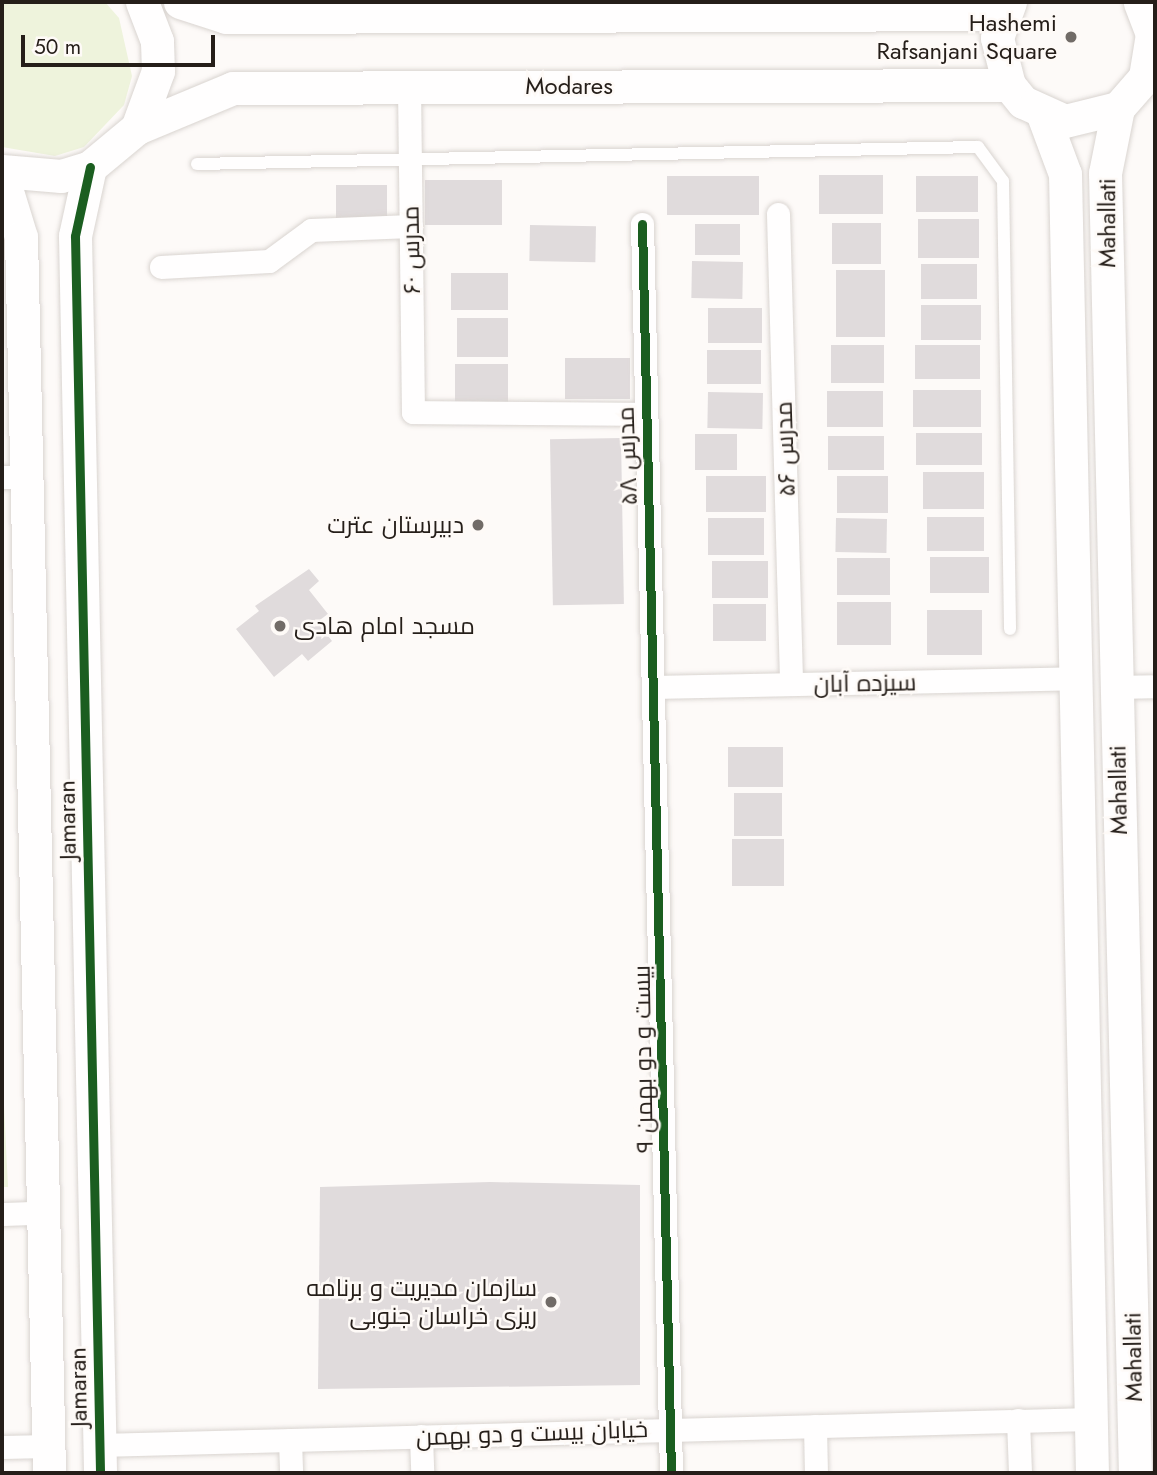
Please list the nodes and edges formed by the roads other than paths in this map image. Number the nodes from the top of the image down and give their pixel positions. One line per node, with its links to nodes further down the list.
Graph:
1 (142, 2): 12 (main road)
2 (180, 2): 4 (main road)
3 (1006, 8): 5 (main road); 8 (main road)
4 (405, 9): 5 (main road)
5 (724, 9)
6 (1147, 9): 7 (main road)
7 (1150, 77): 10 (main road)
8 (1009, 85): 9 (main road, Modares); 11 (main road)
9 (409, 87): 12 (main road, Modares); 13 (street, مدرس ۶۰)
10 (1118, 108): 11 (main road); 27 (main road, Mahallati)
11 (1043, 115): 24 (main road, Mahallati)
12 (137, 128): 15 (main road)
13 (410, 155): 14 (lane); 19 (street, مدرس ۶۰); 23 (lane)
14 (197, 164)
15 (90, 167): 16 (main road); 39 (main road, Jamaran)
16 (2, 173): 22 (main road, Jamaran)
17 (778, 214): 25 (street, مدرس ۵۶)
18 (642, 224): 21 (street, مدرس ۵۸)
19 (411, 226): 20 (street); 21 (street, مدرس ۶۰)
20 (161, 267)
21 (644, 414): 28 (street, مدرس ۵۸)
22 (15, 477): 29 (main road, Jamaran)
23 (1010, 629)
24 (1076, 678): 25 (street, سیزده آبان); 31 (main road, Mahallati)
25 (791, 684): 28 (street, سیزده آبان)
26 (1155, 686): 27 (street)
27 (1116, 687): 35 (main road, Mahallati)
28 (653, 688): 34 (street, بیست و دو بهمن ۹)
29 (40, 1213): 30 (street); 40 (main road, Jamaran)
30 (2, 1214)
31 (1090, 1419): 32 (street, خیابان بیست و دو بهمن); 46 (main road, Mahallati)
32 (1018, 1420): 33 (street, خیابان بیست و دو بهمن); 45 (street)
33 (815, 1426): 34 (street, خیابان بیست و دو بهمن); 44 (street)
34 (670, 1430): 36 (street, خیابان بیست و دو بهمن); 43 (street, بیست و دو بهمن ۹)
35 (1145, 1435): 47 (main road, Mahallati)
36 (421, 1436): 37 (street, خیابان بیست و دو بهمن); 42 (street)
37 (290, 1440): 39 (street, خیابان بیست و دو بهمن); 41 (street)
38 (2, 1447): 40 (street)
39 (99, 1459): 40 (main road)
40 (49, 1460)
41 (291, 1473)
42 (422, 1473)
43 (671, 1473)
44 (816, 1473)
45 (1020, 1473)
46 (1091, 1473)
47 (1135, 1473)

